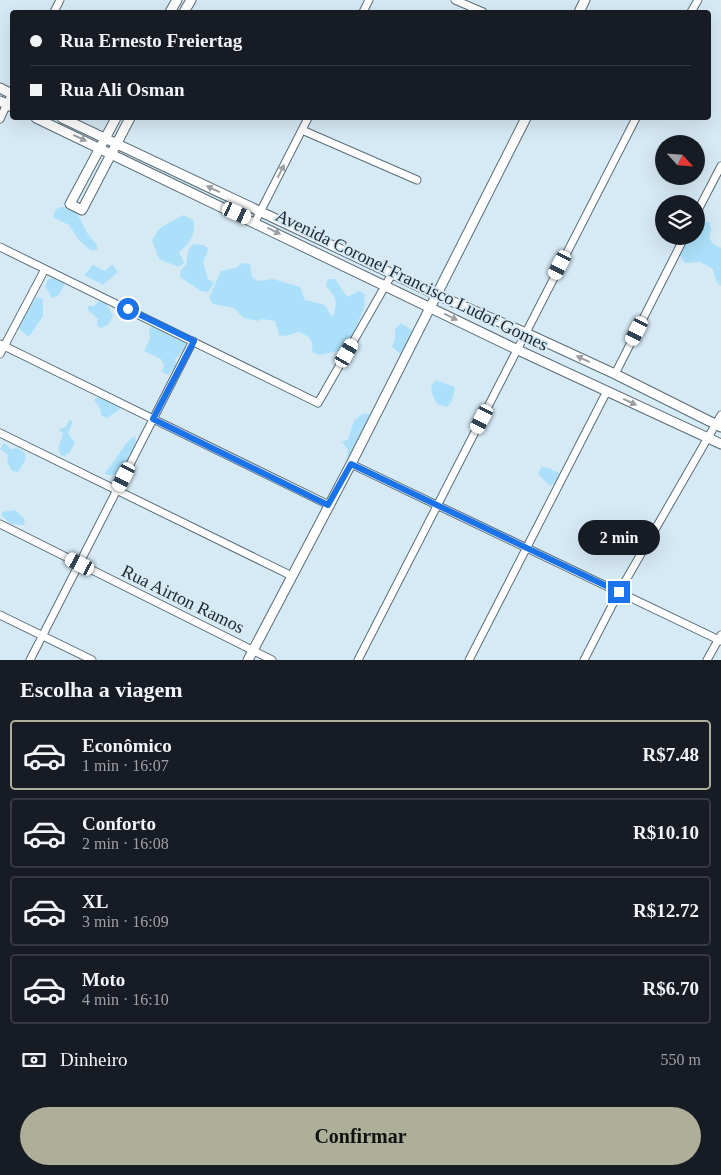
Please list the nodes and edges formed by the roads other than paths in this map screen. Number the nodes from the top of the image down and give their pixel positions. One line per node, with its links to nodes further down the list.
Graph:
1 (455, 0): 2 (street)
2 (478, 10)
3 (7, 104): 4 (street)
4 (0, 119)
5 (40, 120): 15 (street, Avenida Coronel Francisco Ludof Gomes, one-way to 15)
6 (66, 120): 13 (street, Avenida Coronel Francisco Ludof Gomes)
7 (115, 120): 13 (street)
8 (129, 120): 14 (street)
9 (307, 120): 12 (street)
10 (525, 120): 27 (street)
11 (635, 120): 29 (street)
12 (302, 130): 18 (street); 20 (street, one-way to 12)
13 (105, 138): 14 (street, Avenida Coronel Francisco Ludof Gomes); 15 (street)
14 (116, 143): 16 (street); 20 (street, Avenida Coronel Francisco Ludof Gomes, one-way to 14)
15 (100, 148): 16 (street, Avenida Coronel Francisco Ludof Gomes); 16 (street)
16 (111, 153): 21 (street, Avenida Coronel Francisco Ludof Gomes)
17 (721, 166): 19 (street)
18 (416, 180)
19 (705, 197)
20 (260, 212): 21 (street); 25 (street, Avenida Coronel Francisco Ludof Gomes)
21 (255, 222): 26 (street, Avenida Coronel Francisco Ludof Gomes, one-way to 26)
22 (680, 245): 34 (street)
23 (0, 247): 24 (street)
24 (45, 269): 30 (street); 31 (street)
25 (392, 274): 26 (street); 27 (street, Avenida Coronel Francisco Ludof Gomes)
26 (386, 285): 28 (street, Avenida Coronel Francisco Ludof Gomes); 30 (street)
27 (437, 295): 28 (street); 29 (street, Avenida Coronel Francisco Ludof Gomes)
28 (431, 307): 32 (street, Avenida Coronel Francisco Ludof Gomes, one-way to 32); 42 (street)
29 (526, 333): 32 (street); 34 (street, Avenida Coronel Francisco Ludof Gomes, one-way to 29)
30 (194, 341): 37 (street)
31 (2, 345): 33 (street); 37 (street)
32 (518, 350): 35 (street, Avenida Coronel Francisco Ludof Gomes); 45 (street)
33 (0, 354)
34 (615, 374): 38 (street, Avenida Coronel Francisco Ludof Gomes)
35 (607, 391): 40 (street, Avenida Coronel Francisco Ludof Gomes, one-way to 40); 47 (street)
36 (721, 415): 38 (street)
37 (153, 419): 43 (street); 44 (street)
38 (718, 426): 40 (street)
39 (0, 433): 43 (street)
40 (708, 438): 41 (street, Avenida Coronel Francisco Ludof Gomes); 50 (street)
41 (721, 444)
42 (351, 464): 44 (street); 45 (street)
43 (116, 491): 48 (street); 49 (street)
44 (328, 505): 49 (street)
45 (438, 506): 47 (street); 59 (street)
46 (0, 524): 48 (street, Rua Airton Ramos)
47 (526, 548): 50 (street); 60 (street)
48 (80, 564): 52 (street); 54 (street, Rua Airton Ramos)
49 (292, 576): 54 (street)
50 (619, 592): 53 (street); 61 (street)
51 (0, 615): 52 (street)
52 (42, 636): 55 (street); 56 (street)
53 (720, 639): 62 (street)
54 (253, 650): 57 (street); 58 (street, Rua Airton Ramos)
55 (30, 660)
56 (92, 660)
57 (248, 660)
58 (272, 660)
59 (358, 660)
60 (469, 660)
61 (584, 660)
62 (707, 660)

